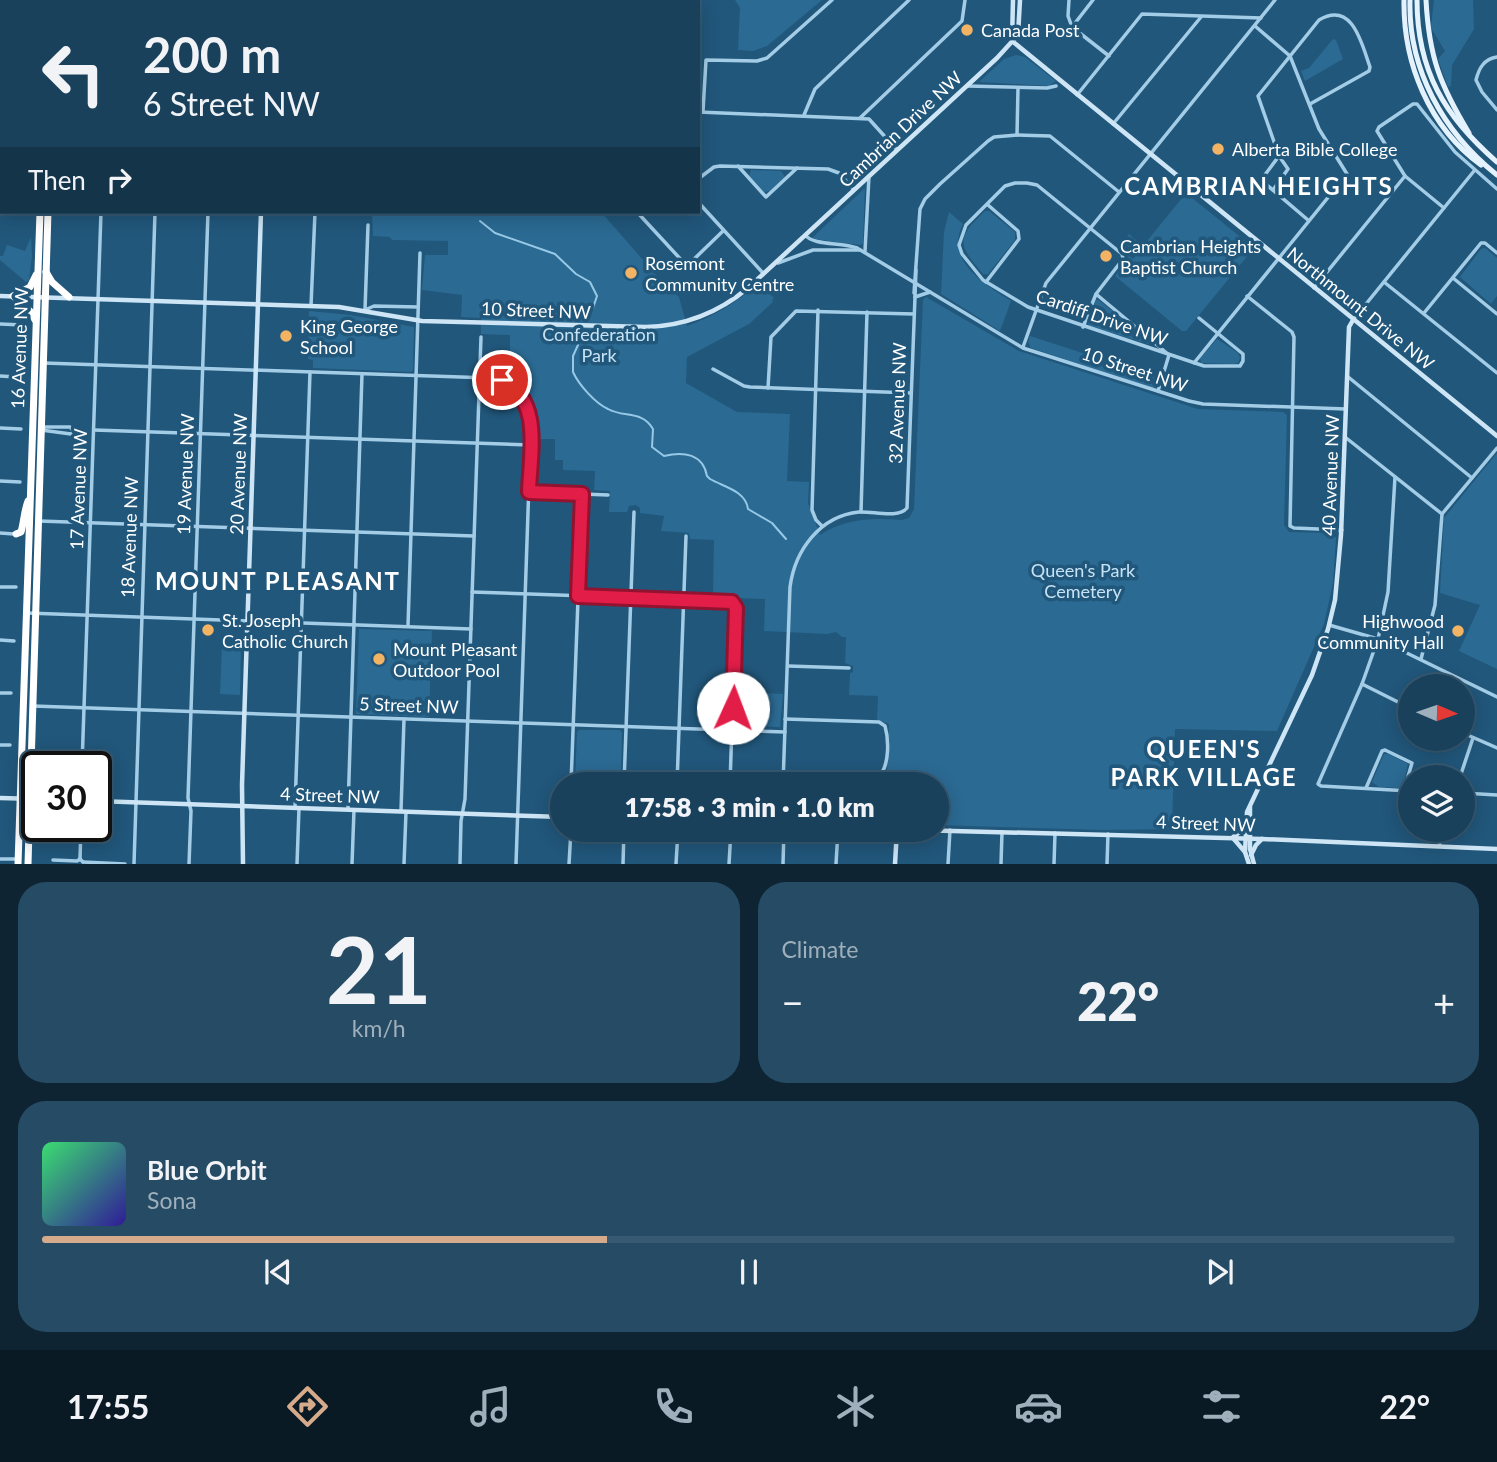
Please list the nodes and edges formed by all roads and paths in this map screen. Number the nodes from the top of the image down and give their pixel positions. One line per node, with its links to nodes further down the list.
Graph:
1 (832, 0): 27 (street)
2 (909, 0): 28 (street)
3 (965, 0): 29 (street)
4 (1013, 0): 17 (street)
5 (1020, 0): 17 (street)
6 (1069, 0): 16 (street)
7 (1093, 0): 16 (street)
8 (1275, 0): 14 (street)
9 (1404, 0): 39 (main road)
10 (1410, 0): 39 (main road)
11 (1417, 0): 32 (main road)
12 (1427, 1): 32 (main road)
13 (1201, 16): 14 (street); 18 (street); 30 (street)
14 (1261, 18): 15 (street)
15 (1255, 26): 19 (street); 34 (street)
16 (1072, 27): 18 (street)
17 (1013, 41): 21 (street, Cambrian Drive NW); 24 (street, Northmount Drive NW)
18 (1109, 56): 24 (street)
19 (1290, 56): 25 (street); 25 (street); 35 (street)
20 (1497, 57): 26 (street)
21 (967, 86): 23 (street); 33 (street, Cambrian Drive NW)
22 (1056, 86): 23 (street)
23 (1018, 88): 31 (street)
24 (1077, 94): 30 (street, Northmount Drive NW)
25 (1310, 104): 60 (street)
26 (1497, 110)
27 (700, 111): 28 (street)
28 (804, 115): 29 (street)
29 (860, 118): 33 (street)
30 (1113, 124): 34 (street, Northmount Drive NW)
31 (1017, 135): 48 (street, 32 Avenue NW); 70 (street, 32 Avenue NW)
32 (1471, 140): 36 (main road)
33 (897, 150): 42 (street, Cambrian Drive NW)
34 (1150, 154): 48 (street); 68 (street, Northmount Drive NW)
35 (1279, 156): 47 (street); 47 (street)
36 (1497, 162)
37 (738, 166): 38 (street); 38 (street); 44 (street)
38 (797, 168): 46 (street)
39 (1488, 168): 41 (main road)
40 (1474, 171): 43 (street); 45 (street); 51 (street)
41 (1497, 175)
42 (869, 176): 46 (street, Cambrian Drive NW); 65 (street)
43 (1405, 176): 51 (street); 78 (street)
44 (700, 178)
45 (1497, 189)
46 (854, 190): 64 (street, Cambrian Drive NW)
47 (1273, 190): 60 (street)
48 (1119, 192): 62 (street)
49 (700, 204): 63 (street)
50 (988, 205): 62 (street, Cardiff Drive NW); 76 (street, Cardiff Drive NW); 76 (street)
51 (1444, 208): 77 (street)
52 (40, 214): 71 (highway, 16 Avenue NW)
53 (48, 214): 71 (highway, 16 Avenue NW)
54 (101, 214): 88 (street, 17 Avenue NW)
55 (155, 214): 89 (street, 18 Avenue NW)
56 (208, 214): 90 (street, 19 Avenue NW)
57 (261, 214): 91 (street, 20 Avenue NW)
58 (315, 214): 92 (street)
59 (639, 214): 63 (street)
60 (1308, 220): 68 (street)
61 (368, 225): 94 (street)
62 (1090, 228): 80 (street, Cardiff Drive NW); 96 (street)
63 (723, 230): 72 (street)
64 (805, 235): 65 (street, 10 Street NW); 69 (street, 10 Street NW)
65 (862, 251): 69 (street, 10 Street NW); 73 (street, 10 Street NW)
66 (420, 253): 93 (street)
67 (1497, 253): 74 (street)
68 (1278, 258): 78 (street, Northmount Drive NW); 85 (street)
69 (772, 265): 72 (street, 10 Street NW)
70 (916, 269): 73 (street); 75 (street, 32 Avenue NW)
71 (42, 272): 82 (highway); 83 (highway, 16 Avenue NW); 86 (highway, 16 Avenue NW); 87 (highway)
72 (763, 273): 102 (street, 10 Street NW)
73 (903, 274): 75 (street, 10 Street NW)
74 (1453, 278): 98 (street); 100 (street)
75 (915, 282): 79 (street, 10 Street NW); 84 (street, 32 Avenue NW)
76 (986, 282): 96 (street, Cardiff Drive NW)
77 (1384, 282): 98 (street); 103 (street)
78 (1314, 288): 103 (street, Northmount Drive NW)
79 (932, 292): 84 (street); 110 (street, 10 Street NW)
80 (1096, 294): 107 (street); 111 (street)
81 (0, 296): 82 (street, 10 Street NW)
82 (13, 296): 83 (street, 10 Street NW); 104 (highway)
83 (37, 296): 86 (street, 10 Street NW); 104 (highway, 16 Avenue NW)
84 (915, 296): 99 (street, 32 Avenue NW)
85 (1247, 296): 108 (street); 132 (street)
86 (46, 297): 87 (street, 10 Street NW); 112 (highway, 16 Avenue NW)
87 (69, 297): 88 (street, 10 Street NW)
88 (98, 298): 89 (street, 10 Street NW); 114 (street, 17 Avenue NW)
89 (152, 300): 90 (street, 10 Street NW); 115 (street, 18 Avenue NW)
90 (205, 302): 91 (street, 10 Street NW); 116 (street, 19 Avenue NW)
91 (258, 303): 92 (street, 10 Street NW); 118 (street, 20 Avenue NW)
92 (312, 306): 94 (street, 10 Street NW)
93 (418, 307): 94 (street, 10 Street NW); 102 (street)
94 (365, 310): 102 (street, 10 Street NW)
95 (818, 310): 97 (street); 127 (street); 128 (street)
96 (1036, 310): 107 (street, Cardiff Drive NW); 110 (street)
97 (867, 312): 99 (street); 130 (street)
98 (1423, 313): 120 (street)
99 (914, 314): 131 (street, 32 Avenue NW)
100 (1497, 314)
101 (1199, 318): 108 (street, Cardiff Drive NW)
102 (418, 320): 123 (street)
103 (1353, 320): 124 (street, 40 Avenue NW); 142 (street, Northmount Drive NW)
104 (36, 321): 135 (highway, 16 Avenue NW)
105 (0, 324): 106 (street)
106 (22, 324)
107 (1083, 327): 111 (street, Cardiff Drive NW)
108 (1217, 332): 113 (street); 113 (street, Cardiff Drive NW)
109 (481, 337): 126 (street)
110 (1023, 348): 129 (street, 10 Street NW)
111 (1169, 355): 113 (street, Cardiff Drive NW); 129 (street)
112 (44, 363): 114 (street); 136 (highway, 16 Avenue NW)
113 (1194, 363)
114 (96, 365): 115 (street); 138 (street, 17 Avenue NW)
115 (149, 367): 116 (street); 139 (street, 18 Avenue NW)
116 (203, 369): 118 (street); 140 (street, 19 Avenue NW)
117 (713, 369): 127 (street)
118 (256, 370): 119 (street); 141 (street, 20 Avenue NW)
119 (310, 372): 121 (street); 143 (street)
120 (1497, 373)
121 (362, 374): 123 (street); 145 (street)
122 (0, 376): 125 (street)
123 (416, 376): 126 (street); 146 (street)
124 (1347, 376): 133 (street, 40 Avenue NW); 151 (street)
125 (16, 377)
126 (480, 378): 147 (street); 148 (street)
127 (768, 388): 128 (street)
128 (815, 390): 130 (street); 165 (street)
129 (1158, 391): 132 (street, 10 Street NW)
130 (863, 392): 131 (street); 159 (street)
131 (911, 393): 159 (street, 32 Avenue NW)
132 (1291, 408): 133 (street, 10 Street NW); 168 (street)
133 (1346, 410): 144 (street, 40 Avenue NW)
134 (0, 428): 137 (street)
135 (32, 428): 136 (street); 157 (highway, 16 Avenue NW)
136 (42, 428): 136 (street); 161 (highway, 16 Avenue NW)
137 (21, 429)
138 (94, 430): 139 (street); 162 (street, 17 Avenue NW)
139 (147, 432): 140 (street); 163 (street, 18 Avenue NW)
140 (200, 433): 141 (street); 164 (street, 19 Avenue NW)
141 (254, 435): 143 (street); 166 (street, 20 Avenue NW)
142 (1497, 436)
143 (307, 437): 145 (street); 167 (street)
144 (1345, 437): 150 (street); 168 (street, 40 Avenue NW)
145 (360, 439): 146 (street); 169 (street)
146 (414, 441): 147 (street); 171 (street)
147 (477, 443): 148 (street); 173 (street)
148 (530, 445): 154 (street)
149 (1497, 448): 151 (street)
150 (1395, 477): 160 (street); 193 (street)
151 (1472, 478): 160 (street)
152 (0, 481): 153 (street)
153 (20, 482)
154 (529, 492): 155 (street); 178 (street)
155 (582, 494): 156 (street); 179 (street)
156 (608, 495)
157 (30, 497): 172 (highway); 182 (highway, 16 Avenue NW)
158 (634, 512): 180 (street)
159 (860, 512): 165 (street)
160 (1442, 514): 196 (street)
161 (39, 521): 162 (street); 183 (highway, 16 Avenue NW)
162 (90, 523): 163 (street); 184 (street, 17 Avenue NW)
163 (144, 524): 164 (street); 185 (street, 18 Avenue NW)
164 (197, 526): 166 (street); 186 (street, 19 Avenue NW)
165 (822, 526): 197 (street)
166 (251, 528): 167 (street); 187 (street, 20 Avenue NW)
167 (304, 530): 169 (street); 188 (street)
168 (1342, 530): 190 (street, 40 Avenue NW)
169 (358, 532): 171 (street); 189 (street)
170 (0, 533): 172 (street)
171 (411, 533): 173 (street); 191 (street)
172 (16, 534)
173 (474, 536): 177 (street)
174 (686, 537): 181 (street)
175 (0, 587): 176 (street)
176 (16, 587)
177 (472, 592): 178 (street); 192 (street)
178 (525, 594): 179 (street); 214 (street)
179 (578, 596): 180 (street); 215 (street)
180 (631, 598): 181 (street); 216 (street)
181 (684, 600): 217 (street); 218 (street)
182 (27, 613): 183 (street); 238 (highway, 16 Avenue NW)
183 (36, 613): 184 (street); 204 (highway, 16 Avenue NW)
184 (88, 615): 185 (street); 205 (street, 17 Avenue NW)
185 (141, 617): 186 (street); 206 (street, 18 Avenue NW)
186 (194, 619): 187 (street); 207 (street, 19 Avenue NW)
187 (247, 621): 188 (street); 208 (street, 20 Avenue NW)
188 (301, 623): 189 (street); 209 (street)
189 (354, 624): 191 (street); 210 (street)
190 (1329, 625): 193 (street); 243 (street, 40 Avenue NW)
191 (408, 626): 192 (street)
192 (471, 629): 213 (street)
193 (1378, 639): 196 (street); 199 (street)
194 (0, 640): 195 (street)
195 (14, 640)
196 (1421, 659): 202 (street)
197 (788, 666): 198 (street); 212 (street)
198 (849, 668)
199 (1362, 684): 203 (street); 233 (street)
200 (0, 693): 201 (street)
201 (11, 693)
202 (1497, 696)
203 (1398, 702)
204 (33, 706): 205 (street, 5 Street NW); 224 (highway, 16 Avenue NW)
205 (84, 708): 206 (street, 5 Street NW); 225 (street, 17 Avenue NW)
206 (138, 709): 207 (street, 5 Street NW); 240 (street, 18 Avenue NW)
207 (191, 711): 208 (street, 5 Street NW); 241 (street, 19 Avenue NW)
208 (244, 713): 209 (street, 5 Street NW); 242 (street, 20 Avenue NW)
209 (298, 715): 210 (street, 5 Street NW); 244 (street)
210 (351, 716): 211 (street, 5 Street NW); 245 (street)
211 (404, 719): 213 (street, 5 Street NW); 246 (street)
212 (786, 719): 219 (street); 232 (street)
213 (467, 721): 214 (street, 5 Street NW); 247 (street)
214 (520, 723): 215 (street, 5 Street NW); 248 (street)
215 (573, 725): 216 (street, 5 Street NW); 227 (street)
216 (626, 727): 217 (street, 5 Street NW); 228 (street)
217 (679, 728): 218 (street, 5 Street NW); 229 (street)
218 (732, 730): 219 (street, 5 Street NW); 230 (street)
219 (785, 732): 231 (street)
220 (1475, 739): 223 (street)
221 (0, 745): 222 (street)
222 (10, 745)
223 (1497, 748)
224 (33, 751)
225 (83, 751)
226 (1411, 765): 233 (street)
227 (571, 772)
228 (624, 772)
229 (677, 772)
230 (730, 772)
231 (784, 772)
232 (882, 772)
233 (1366, 788): 234 (street)
234 (1398, 790)
235 (1475, 794): 236 (street)
236 (1497, 795)
237 (0, 798): 238 (street)
238 (20, 799): 274 (highway, 16 Avenue NW)
239 (112, 801): 240 (street, 4 Street NW)
240 (135, 802): 241 (street, 4 Street NW); 278 (street, 18 Avenue NW)
241 (189, 804): 242 (street, 4 Street NW); 279 (street, 19 Avenue NW)
242 (243, 806): 244 (street, 4 Street NW); 280 (street, 20 Avenue NW)
243 (1250, 807): 250 (street, 40 Avenue NW); 251 (street, 40 Avenue NW)
244 (297, 808): 245 (street, 4 Street NW); 281 (street)
245 (351, 809): 246 (street, 4 Street NW); 282 (street)
246 (404, 811): 247 (street, 4 Street NW); 283 (street)
247 (463, 813): 248 (street, 4 Street NW); 284 (street)
248 (518, 815): 249 (street, 4 Street NW); 285 (street)
249 (550, 816)
250 (1247, 819): 256 (street); 257 (street, 40 Avenue NW)
251 (1251, 824): 257 (street, 40 Avenue NW); 258 (street)
252 (950, 830): 253 (street, 4 Street NW); 293 (street)
253 (1002, 832): 254 (street, 4 Street NW); 294 (street)
254 (1055, 833): 255 (street, 4 Street NW); 295 (street)
255 (1108, 834): 256 (street, 4 Street NW); 296 (street)
256 (1232, 838): 257 (street, 4 Street NW); 271 (street)
257 (1248, 838): 258 (street, 4 Street NW); 271 (street, 40 Avenue NW)
258 (1262, 839): 269 (street, 4 Street NW); 271 (street)
259 (30, 842): 276 (highway, 16 Avenue NW)
260 (81, 842): 275 (street)
261 (570, 842): 286 (street)
262 (624, 842): 287 (street)
263 (677, 842): 288 (street)
264 (730, 842): 289 (street)
265 (784, 842): 290 (street)
266 (837, 842): 291 (street)
267 (896, 842): 292 (street)
268 (1441, 842): 269 (street)
269 (1440, 846): 270 (street, 4 Street NW)
270 (1497, 849)
271 (1248, 854): 297 (street, 40 Avenue NW)
272 (0, 859): 274 (street)
273 (53, 860): 275 (street)
274 (18, 861)
275 (80, 862): 277 (street)
276 (28, 863)
277 (125, 863)
278 (134, 863)
279 (189, 863)
280 (243, 863)
281 (298, 863)
282 (352, 863)
283 (404, 863)
284 (460, 863)
285 (516, 863)
286 (569, 863)
287 (623, 863)
288 (676, 863)
289 (729, 863)
290 (783, 863)
291 (836, 863)
292 (895, 863)
293 (948, 863)
294 (1001, 863)
295 (1054, 863)
296 (1107, 863)
297 (1251, 863)

